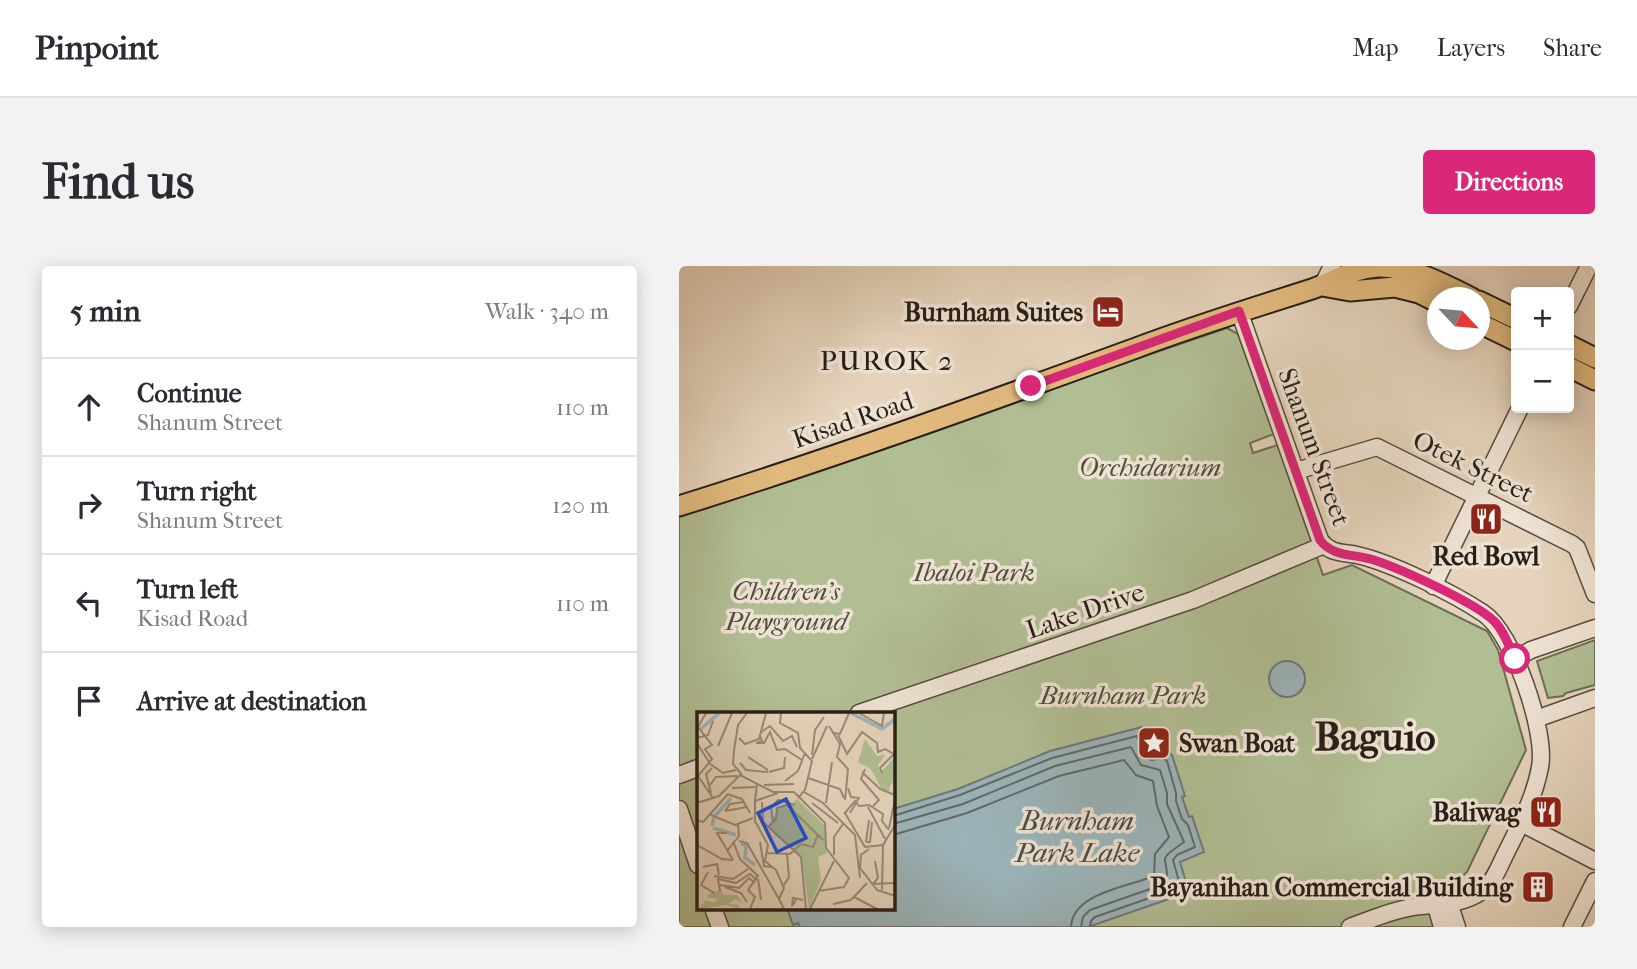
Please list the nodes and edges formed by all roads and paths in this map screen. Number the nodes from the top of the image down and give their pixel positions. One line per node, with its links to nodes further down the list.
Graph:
1 (1332, 266): 3 (street)
2 (1589, 266): 5 (street)
3 (1322, 286): 4 (main road); 7 (main road, Kisad Road)
4 (1427, 293)
5 (1574, 296)
6 (1490, 306): 8 (main road)
7 (1239, 311): 16 (street, Shanum Street); 18 (main road, Kisad Road)
8 (1511, 317)
9 (1490, 328): 10 (main road)
10 (1511, 339)
11 (1574, 348): 12 (main road)
12 (1595, 358)
13 (1574, 370): 14 (main road)
14 (1595, 380)
15 (1518, 413): 17 (street)
16 (1296, 471): 17 (street, Otek Street); 19 (street, Shanum Street)
17 (1476, 496): 20 (street); 21 (street, Otek Street)
18 (679, 506)
19 (1324, 545): 20 (street, Shanum Street); 25 (street, Lake Drive)
20 (1433, 586): 23 (street, Shanum Street)
21 (1595, 594)
22 (1595, 628): 23 (street)
23 (1515, 659): 26 (street, Shanum Street)
24 (1595, 698): 26 (street)
25 (862, 712)
26 (1536, 719): 30 (street, Shanum Street)
27 (697, 768): 28 (street)
28 (679, 775)
29 (679, 809): 31 (street)
30 (1521, 823): 32 (street); 34 (street, Shanum Street)
31 (697, 861)
32 (1595, 861)
33 (1595, 881): 41 (street)
34 (1442, 905): 36 (street); 39 (street); 40 (street)
35 (713, 909): 37 (street)
36 (1370, 924): 38 (street)
37 (720, 927)
38 (1350, 927)
39 (1442, 927)
40 (1457, 927)
41 (1572, 927)

